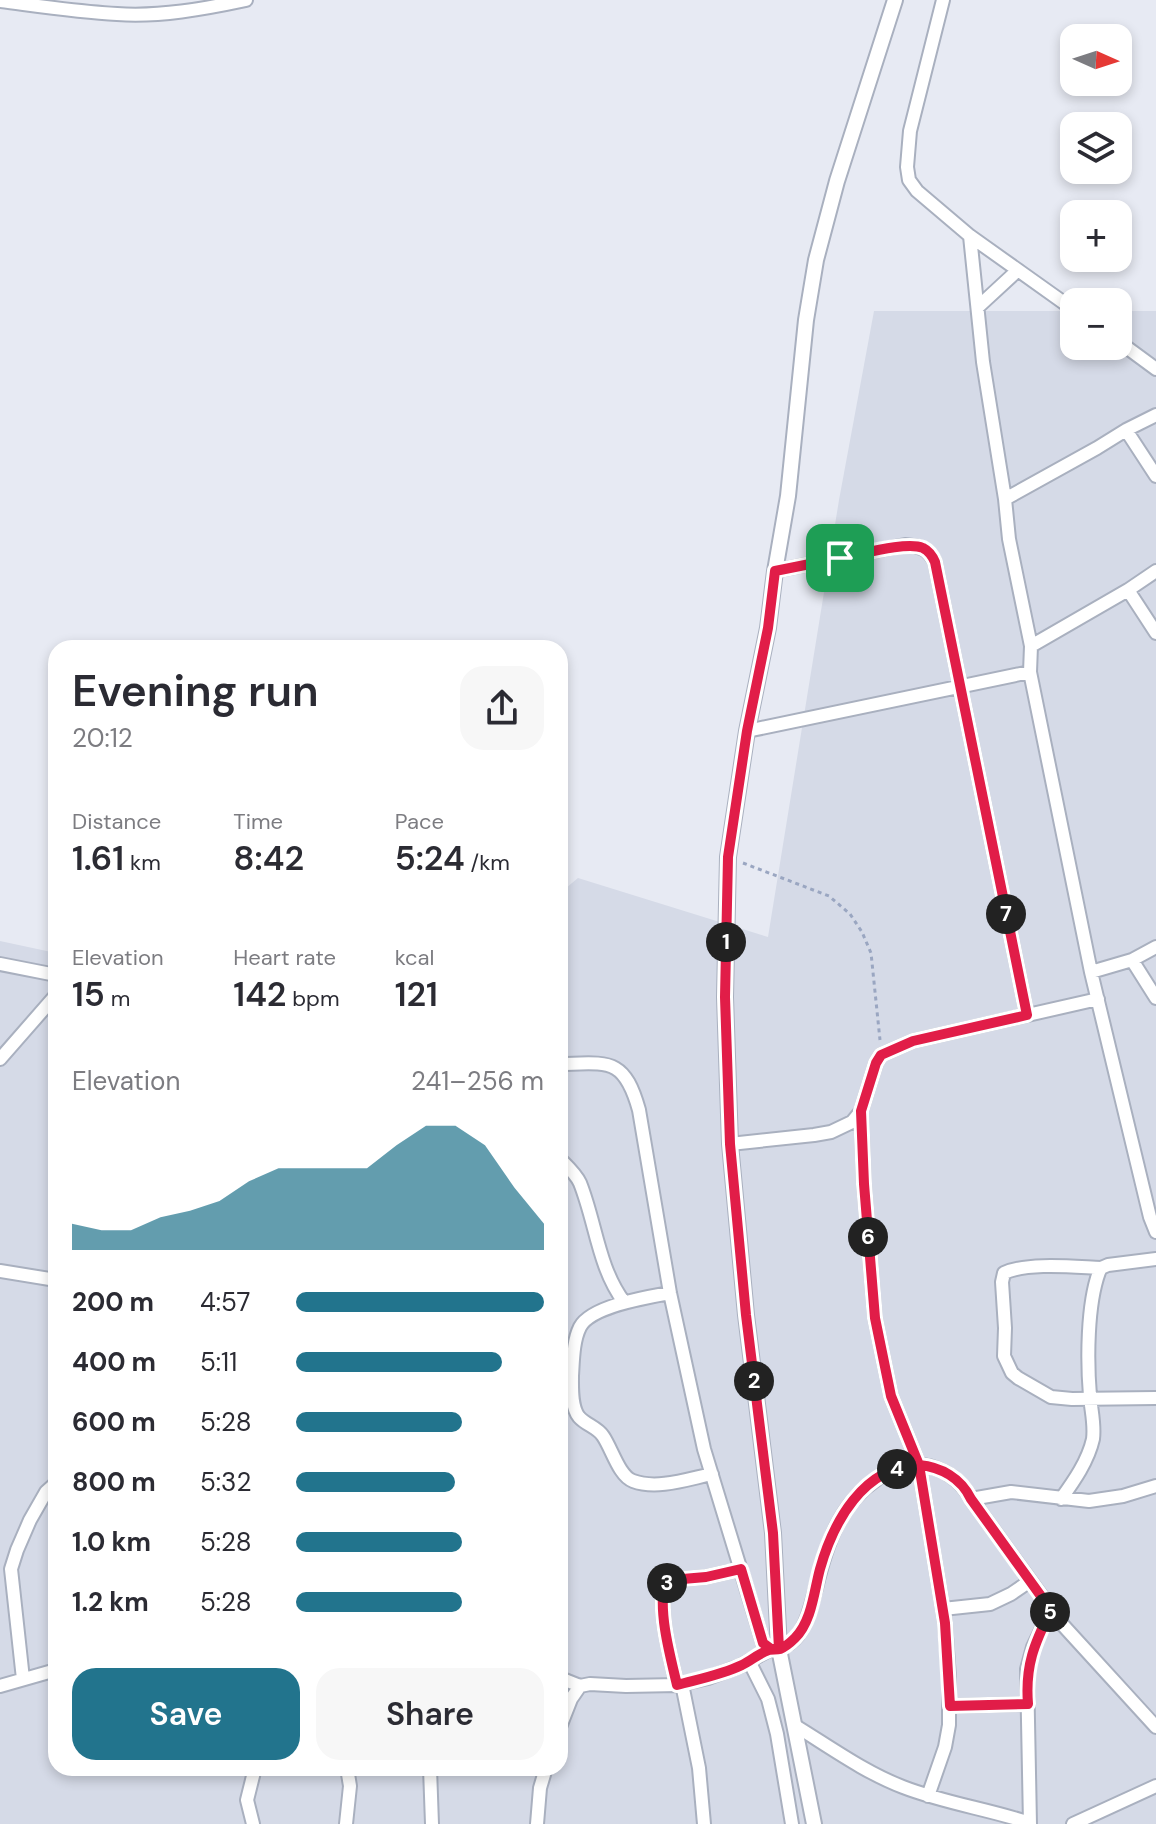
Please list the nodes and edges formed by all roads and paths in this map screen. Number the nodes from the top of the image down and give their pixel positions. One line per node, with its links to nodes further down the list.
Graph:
1 (246, 0): 4 (street)
2 (895, 0): 15 (street)
3 (943, 0): 5 (street)
4 (0, 1)
5 (970, 236): 6 (street); 8 (street)
6 (1018, 270): 7 (street); 8 (street)
7 (1060, 300)
8 (978, 307): 14 (street)
9 (1132, 351): 10 (street)
10 (1156, 369)
11 (1156, 415): 12 (street)
12 (1126, 430): 13 (street); 14 (street)
13 (1156, 476)
14 (1005, 499): 19 (street)
15 (775, 571): 21 (street); 22 (street)
16 (1156, 571): 17 (street)
17 (1128, 590): 18 (street); 19 (street)
18 (1156, 633)
19 (1031, 646): 20 (street)
20 (1030, 672): 21 (street); 27 (street)
21 (960, 686): 22 (street); 32 (street)
22 (747, 731): 23 (street)
23 (728, 857): 33 (path); 37 (street)
24 (1156, 947): 25 (street)
25 (1132, 960): 27 (street); 29 (street)
26 (0, 964): 28 (street)
27 (1091, 972): 30 (street)
28 (48, 973)
29 (1156, 998)
30 (1098, 999): 32 (street); 39 (street)
31 (48, 1004): 34 (street)
32 (1027, 1015): 33 (street)
33 (881, 1055): 36 (street)
34 (0, 1059)
35 (568, 1064): 45 (street)
36 (861, 1111): 37 (street); 51 (street)
37 (730, 1144): 61 (street)
38 (568, 1168): 46 (street)
39 (1153, 1216): 40 (street)
40 (1156, 1232)
41 (1156, 1259): 42 (street)
42 (1101, 1268): 49 (street); 49 (street)
43 (0, 1271): 44 (street)
44 (48, 1279)
45 (670, 1293): 46 (street); 52 (street)
46 (624, 1302): 47 (street)
47 (568, 1379)
48 (568, 1391): 52 (street)
49 (1090, 1398): 50 (street); 56 (street)
50 (1156, 1398)
51 (919, 1465): 55 (street); 59 (street); 61 (street)
52 (712, 1474): 57 (street)
53 (1156, 1486): 56 (street)
54 (48, 1490): 64 (street)
55 (971, 1499): 56 (street); 58 (street)
56 (1061, 1499)
57 (741, 1569): 61 (street); 66 (street)
58 (1030, 1581): 59 (street); 60 (street)
59 (943, 1609): 70 (street)
60 (1051, 1610): 69 (street); 73 (street)
61 (775, 1649): 62 (street); 72 (street)
62 (749, 1661): 66 (street); 86 (street)
63 (48, 1672): 64 (street)
64 (23, 1679): 67 (street)
65 (568, 1681): 68 (street)
66 (680, 1684): 68 (street); 85 (street)
67 (0, 1686)
68 (580, 1686): 71 (street)
69 (1028, 1704): 70 (street); 80 (street)
70 (950, 1706): 79 (street)
71 (568, 1707)
72 (794, 1725): 79 (street); 87 (street)
73 (1156, 1727)
74 (253, 1776): 81 (street)
75 (348, 1776): 82 (street)
76 (430, 1776): 83 (street)
77 (544, 1776): 84 (street)
78 (1156, 1786): 88 (street)
79 (928, 1796): 80 (street)
80 (1030, 1823)
81 (253, 1824)
82 (346, 1824)
83 (432, 1824)
84 (537, 1824)
85 (704, 1824)
86 (792, 1824)
87 (814, 1824)
88 (1073, 1824)

